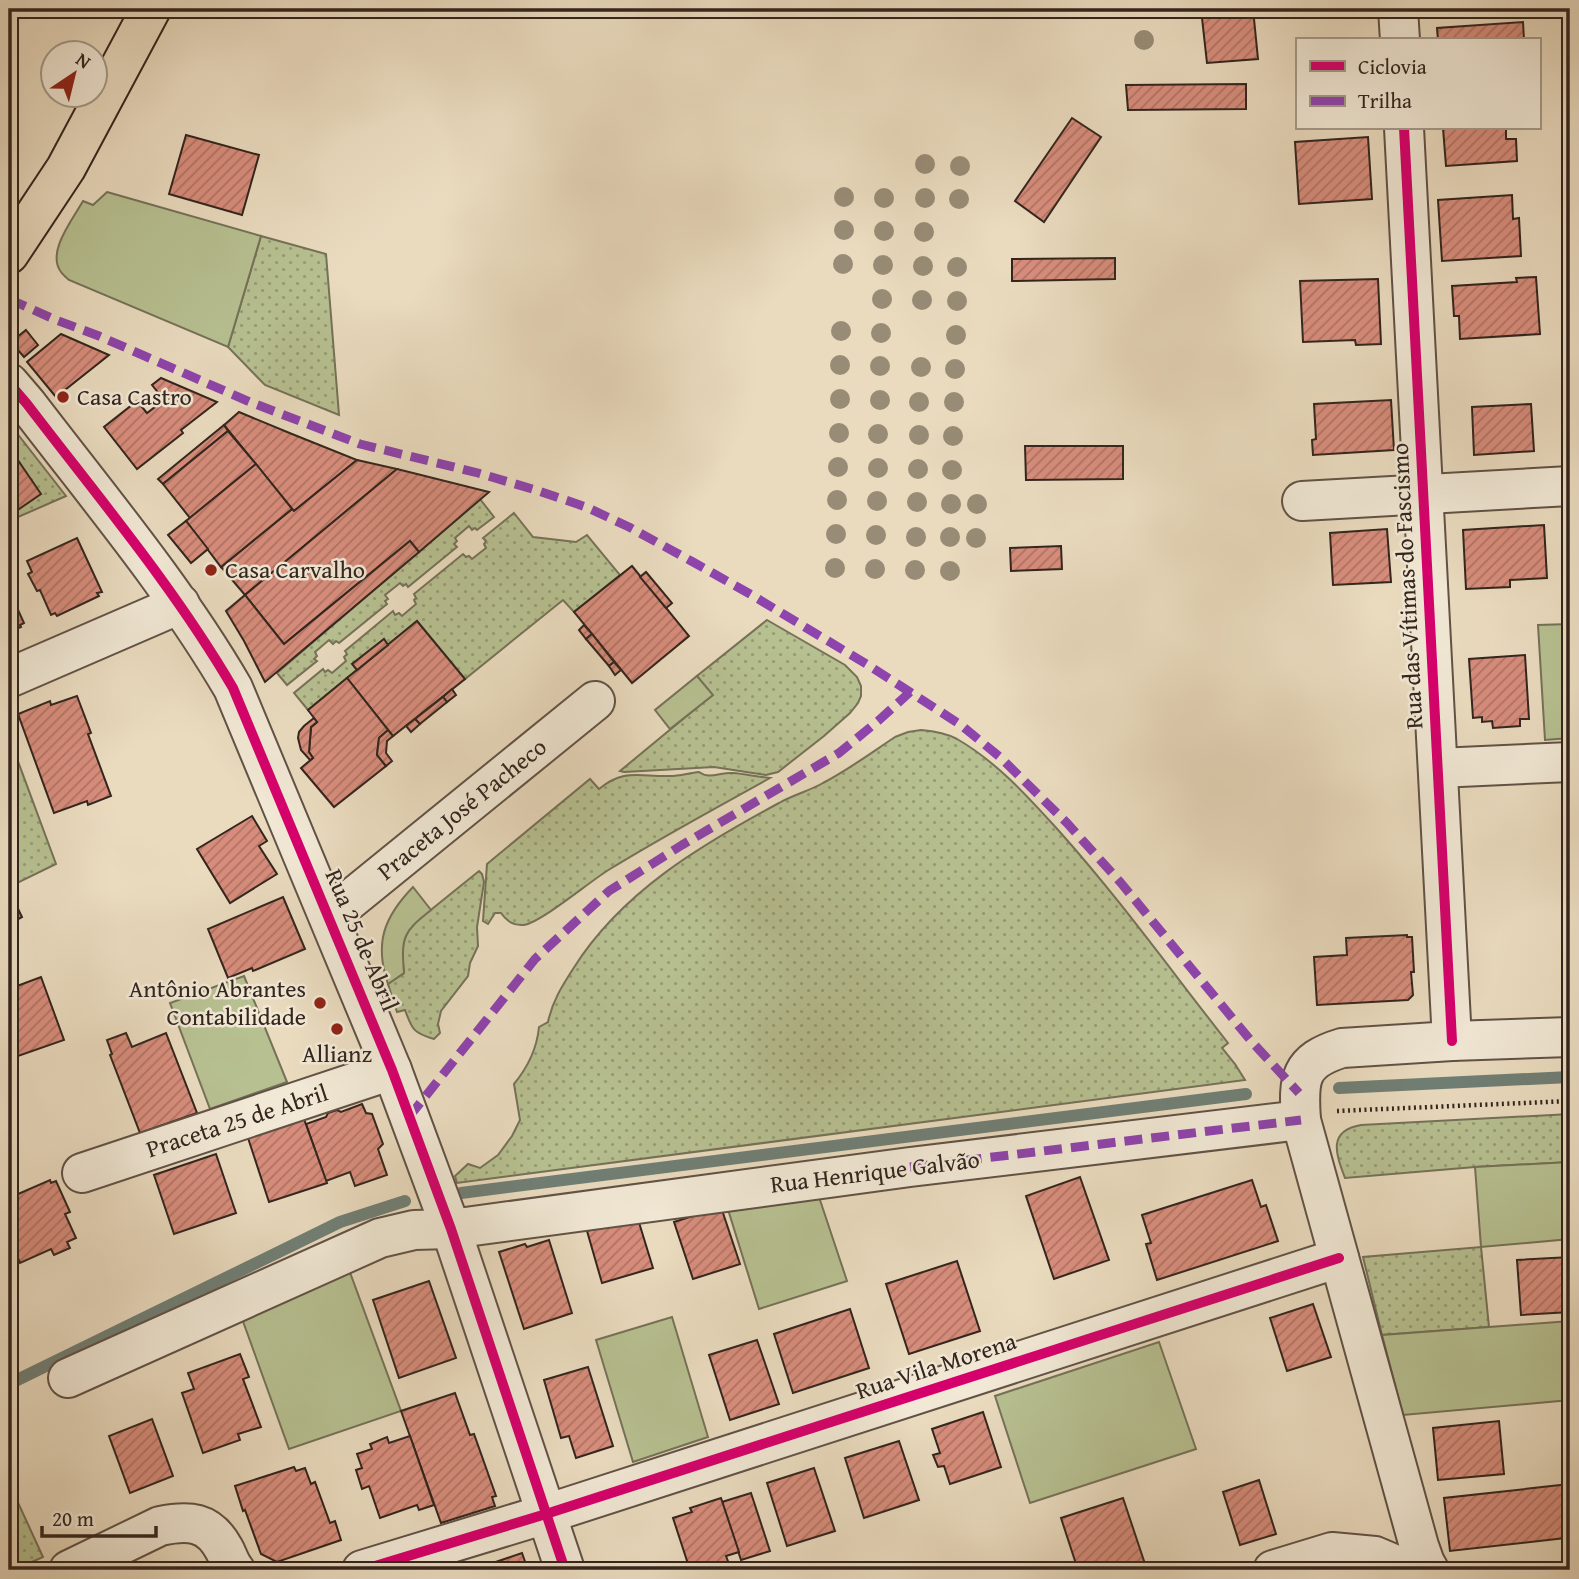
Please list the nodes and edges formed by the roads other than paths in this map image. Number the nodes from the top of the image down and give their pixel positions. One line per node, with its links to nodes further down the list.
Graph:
1 (151, 9): 5 (main road)
2 (1398, 9): 3 (street)
3 (1400, 38)
4 (1404, 130): 8 (street, Rua das Vítimas do Fascismo)
5 (9, 254)
6 (9, 383): 10 (street, Rua 25 de Abril)
7 (1570, 486): 8 (street)
8 (1422, 496): 9 (street); 14 (street, Rua das Vítimas do Fascismo)
9 (1302, 501)
10 (180, 604): 11 (street); 15 (street, Rua 25 de Abril)
11 (9, 678)
12 (595, 701): 15 (street, Praceta José Pacheco)
13 (1570, 762): 14 (street)
14 (1438, 768): 17 (street, Rua das Vítimas do Fascismo)
15 (329, 917): 18 (street, Rua 25 de Abril)
16 (1570, 1037): 17 (street)
17 (1452, 1041): 19 (street)
18 (392, 1070): 20 (street, Praceta 25 de Abril); 21 (street, Rua 25 de Abril)
19 (1301, 1120): 21 (street, Rua Henrique Galvão); 22 (street)
20 (82, 1173)
21 (451, 1229): 23 (street, Rua Henrique Galvão); 24 (street, Rua 25 de Abril)
22 (1339, 1258): 24 (street, Rua Vila Morena); 31 (street)
23 (68, 1378)
24 (546, 1514): 27 (street, Rua Vila Morena); 28 (street, Rua 25 de Abril)
25 (69, 1570): 26 (street)
26 (234, 1570)
27 (362, 1570)
28 (565, 1570)
29 (1273, 1570): 30 (street)
30 (1408, 1570)
31 (1429, 1570)

